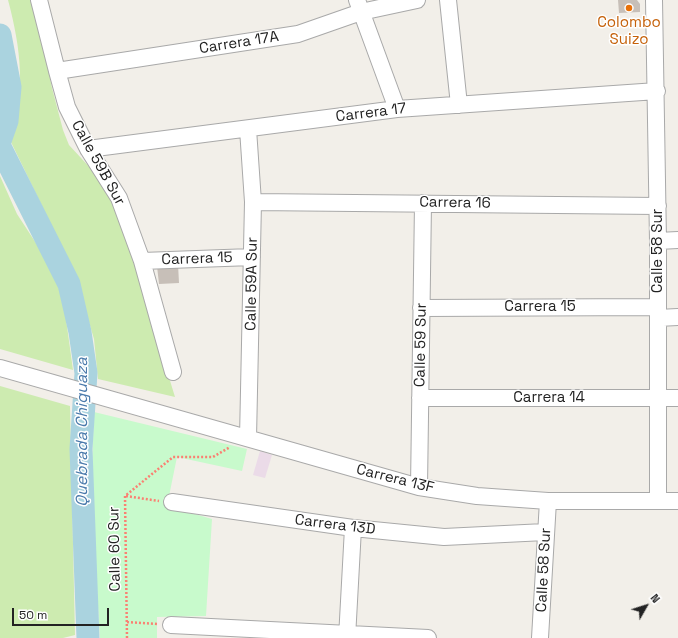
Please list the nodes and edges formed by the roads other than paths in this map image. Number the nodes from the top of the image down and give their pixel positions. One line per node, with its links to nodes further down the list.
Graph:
1 (39, 0): 6 (street, Calle 59B Sur)
2 (417, 0): 5 (street, Carrera 17A)
3 (448, 0): 8 (street)
4 (654, 0): 7 (street, Calle 58 Sur)
5 (359, 6): 6 (street, Carrera 17A); 9 (street)
6 (56, 71): 11 (street, Calle 59B Sur)
7 (657, 91): 8 (street, Carrera 17); 14 (street, Calle 58 Sur)
8 (459, 105): 9 (street, Carrera 17)
9 (397, 109): 10 (street, Carrera 17)
10 (248, 129): 11 (street, Carrera 17); 12 (street, Calle 59A Sur)
11 (88, 149): 18 (street, Calle 59B Sur)
12 (253, 202): 13 (street, Carrera 16); 17 (street, Calle 59A Sur)
13 (423, 203): 14 (street, Carrera 16); 19 (street, Calle 59 Sur)
14 (658, 206): 16 (street, Calle 58 Sur)
15 (678, 240): 16 (street)
16 (658, 241): 20 (street, Calle 58 Sur)
17 (252, 257): 18 (street, Carrera 15); 27 (street, Calle 59A Sur)
18 (142, 261): 23 (street, Calle 59B Sur)
19 (421, 308): 20 (street, Carrera 15); 24 (street, Calle 59 Sur)
20 (658, 312): 21 (street, Carrera 15); 25 (street, Calle 58 Sur)
21 (678, 317)
22 (0, 368): 27 (street, Carrera 13F)
23 (173, 372)
24 (420, 398): 25 (street, Carrera 14); 28 (street, Calle 59 Sur)
25 (658, 398): 26 (street, Carrera 14); 30 (street, Calle 58 Sur)
26 (678, 398)
27 (248, 438): 28 (street, Carrera 13F)
28 (419, 487): 29 (street, Carrera 13F)
29 (548, 501): 30 (street, Carrera 13F); 34 (street, Calle 58 Sur)
30 (658, 501): 32 (street, Carrera 13F)
31 (172, 502): 33 (street, Carrera 13D)
32 (678, 502)
33 (353, 528): 34 (street, Carrera 13D); 36 (street)
34 (545, 532): 38 (street, Calle 58 Sur)
35 (171, 625): 36 (street)
36 (347, 636): 37 (street)
37 (428, 638)
38 (540, 638)

